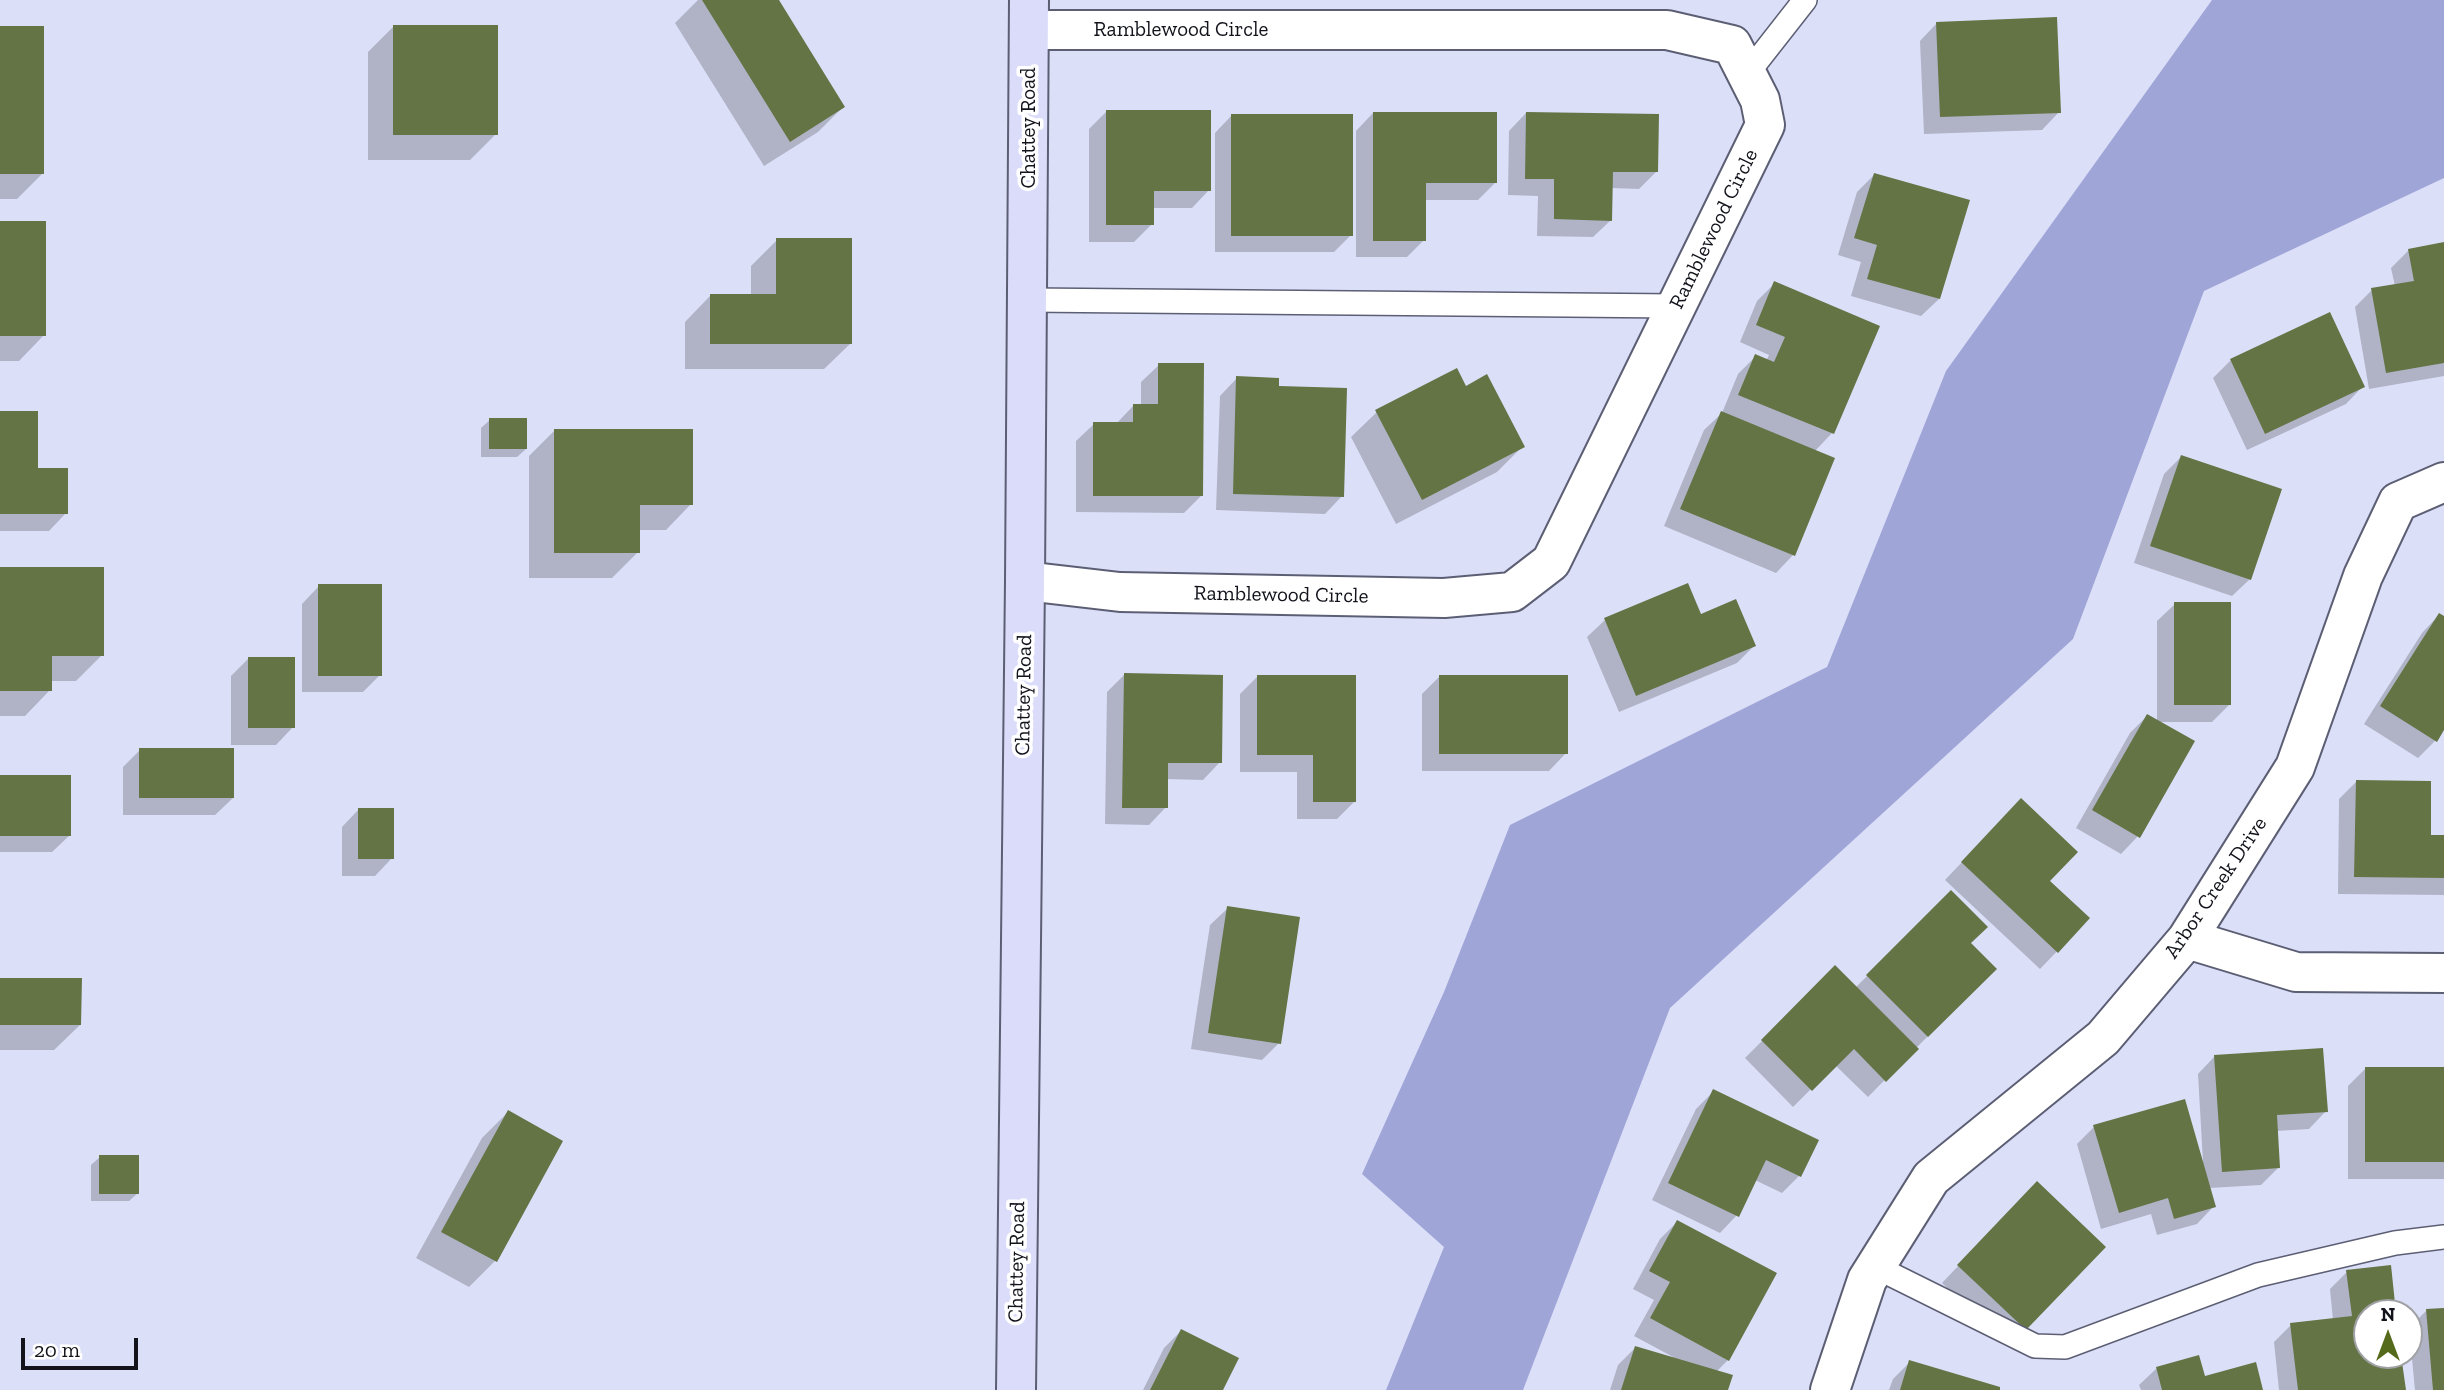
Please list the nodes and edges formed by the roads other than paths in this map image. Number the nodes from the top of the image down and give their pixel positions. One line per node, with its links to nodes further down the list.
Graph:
1 (1805, 0): 3 (lane)
2 (1029, 15): 3 (street, Ramblewood Circle); 4 (street, Chattey Road)
3 (1747, 74): 5 (street, Ramblewood Circle)
4 (1028, 300): 5 (lane); 7 (street, Chattey Road)
5 (1676, 306): 7 (street, Ramblewood Circle)
6 (2444, 482): 8 (street, Arbor Creek Drive)
7 (1026, 581): 12 (street, Chattey Road)
8 (2187, 939): 9 (street); 11 (street, Arbor Creek Drive)
9 (2444, 973)
10 (2444, 1237): 11 (lane)
11 (1876, 1267): 13 (street, Arbor Creek Drive)
12 (1016, 1390)
13 (1830, 1390)

